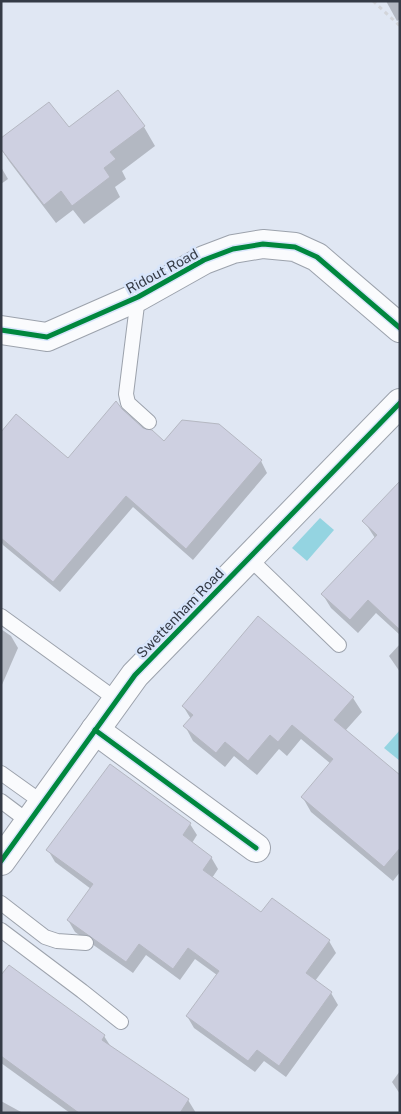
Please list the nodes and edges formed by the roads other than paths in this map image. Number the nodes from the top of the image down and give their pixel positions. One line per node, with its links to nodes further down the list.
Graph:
1 (138, 297): 2 (street, Ridout Road); 3 (street, Ridout Road); 5 (lane)
2 (400, 328)
3 (1, 330)
4 (400, 403): 6 (street, Swettenham Road)
5 (149, 422)
6 (250, 558): 8 (lane); 9 (street, Swettenham Road)
7 (1, 616): 9 (lane)
8 (339, 645)
9 (117, 700): 10 (street, Swettenham Road)
10 (95, 730): 13 (street, Swettenham Road); 14 (street)
11 (1, 773): 13 (lane)
12 (1, 801): 13 (lane)
13 (20, 832)
14 (256, 848)
15 (1, 903): 17 (lane)
16 (1, 930): 18 (lane)
17 (86, 944)
18 (121, 1022)

